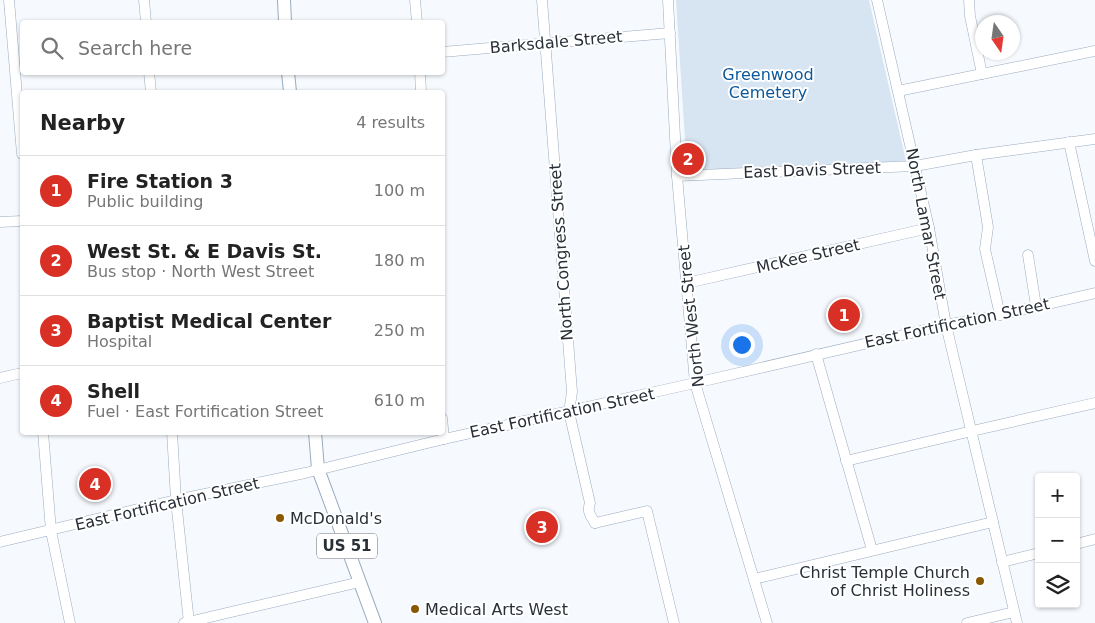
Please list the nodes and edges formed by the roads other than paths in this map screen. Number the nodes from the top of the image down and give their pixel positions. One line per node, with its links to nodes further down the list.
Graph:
1 (9, 0): 24 (street)
2 (144, 0): 9 (street)
3 (284, 0): 10 (main road)
4 (415, 0): 11 (street)
5 (542, 0): 13 (street, North Congress Street)
6 (668, 0): 12 (street, North West Street)
7 (877, 0): 23 (street, North Lamar Street)
8 (969, 0): 16 (street)
9 (146, 20)
10 (285, 20)
11 (417, 20)
12 (670, 33): 13 (street, Barksdale Street); 29 (street, North West Street)
13 (545, 43): 15 (street, Barksdale Street); 45 (street, North Congress Street)
14 (1095, 51): 16 (street)
15 (445, 52)
16 (982, 74): 23 (street)
17 (150, 75): 20 (street)
18 (288, 75): 21 (main road)
19 (420, 75): 22 (street)
20 (151, 90)
21 (290, 90)
22 (421, 90)
23 (898, 91): 28 (street, North Lamar Street)
24 (20, 130)
25 (1095, 138): 26 (street, East Davis Street)
26 (1069, 142): 27 (street, East Davis Street); 34 (street)
27 (976, 154): 28 (street, East Davis Street); 38 (street)
28 (915, 166): 29 (street, East Davis Street); 32 (street, North Lamar Street)
29 (677, 176): 35 (street, North West Street)
30 (20, 221): 31 (street)
31 (0, 222)
32 (930, 228): 35 (street, McKee Street); 39 (street, North Lamar Street)
33 (1028, 255): 37 (street)
34 (1095, 261)
35 (687, 283): 43 (street, North West Street)
36 (1095, 293): 37 (street, East Fortification Street)
37 (1036, 306): 38 (street, East Fortification Street)
38 (1000, 315): 39 (street, East Fortification Street)
39 (946, 325): 40 (street, East Fortification Street); 46 (street, North Lamar Street)
40 (816, 354): 43 (street, East Fortification Street); 52 (street)
41 (20, 373): 42 (street)
42 (0, 378)
43 (695, 383): 45 (street, East Fortification Street); 63 (street, North West Street)
44 (1095, 403): 46 (street)
45 (569, 412): 51 (street, East Fortification Street); 69 (street, North Congress Street)
46 (972, 431): 52 (street); 55 (street, North Lamar Street)
47 (42, 435): 56 (street)
48 (172, 435): 54 (street)
49 (315, 435): 53 (main road, US 51)
50 (444, 435): 51 (street)
51 (444, 439): 53 (street, East Fortification Street)
52 (846, 461): 60 (street)
53 (318, 468): 54 (street, East Fortification Street); 64 (main road, US 51)
54 (176, 500): 56 (street, East Fortification Street); 66 (street)
55 (993, 522): 60 (street); 62 (street, North Lamar Street)
56 (51, 531): 58 (street, East Fortification Street); 67 (street)
57 (1095, 539): 59 (street)
58 (0, 542)
59 (1080, 543)
60 (872, 550): 63 (street)
61 (1035, 554): 62 (street)
62 (1002, 562): 65 (street, North Lamar Street)
63 (754, 579): 70 (street, North West Street)
64 (360, 582): 66 (street); 68 (main road, US 51)
65 (1014, 612): 71 (street); 72 (street, North Lamar Street)
66 (186, 622)
67 (70, 623)
68 (375, 623)
69 (674, 623)
70 (767, 623)
71 (967, 623)
72 (1017, 623)

